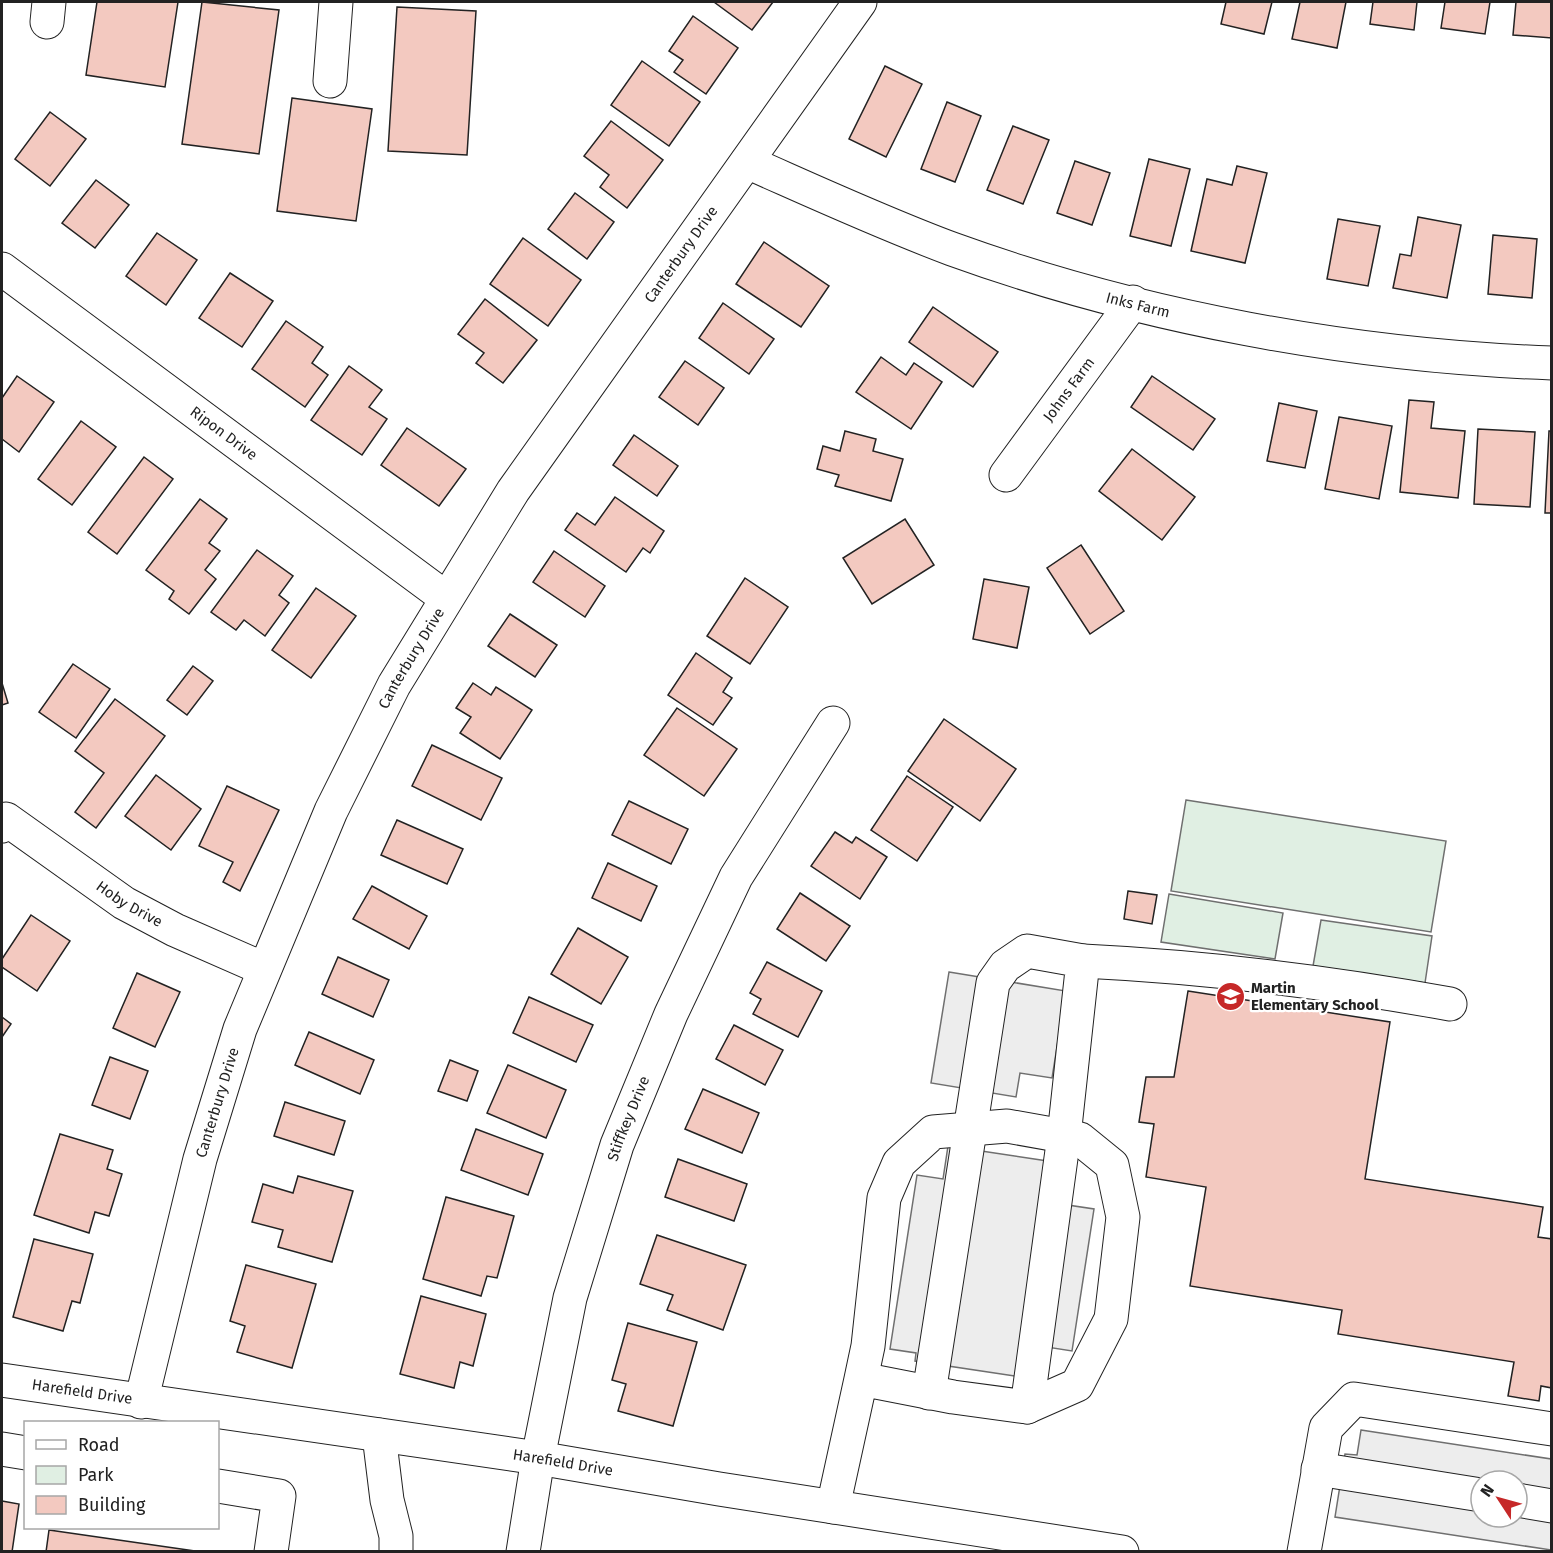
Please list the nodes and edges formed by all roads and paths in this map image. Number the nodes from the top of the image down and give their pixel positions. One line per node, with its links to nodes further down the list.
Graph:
1 (336, 2): 3 (street)
2 (860, 2): 4 (street, Canterbury Drive)
3 (330, 81)
4 (747, 162): 6 (street, Inks Farm); 9 (street, Canterbury Drive)
5 (2, 269): 9 (street, Ripon Drive)
6 (1133, 302): 7 (street, Inks Farm); 8 (street, Johns Farm)
7 (1551, 363)
8 (1006, 475)
9 (446, 598): 13 (street, Canterbury Drive)
10 (833, 723): 26 (street, Stiffkey Drive)
11 (4, 823): 13 (street, Hoby Drive)
12 (1083, 961): 14 (street); 15 (street); 16 (street)
13 (264, 969): 20 (street, Canterbury Drive)
14 (1450, 1005)
15 (972, 1129): 16 (street); 17 (street); 19 (street)
16 (1064, 1136): 21 (street); 21 (street)
17 (861, 1379): 19 (street); 32 (street)
18 (2, 1380): 20 (street, Harefield Drive)
19 (929, 1393): 21 (street)
20 (120, 1407): 23 (street, Harefield Drive)
21 (1027, 1407)
22 (1551, 1429): 27 (street)
23 (379, 1435): 26 (street, Harefield Drive); 34 (street)
24 (2, 1449): 25 (street)
25 (24, 1453)
26 (538, 1458): 32 (street, Harefield Drive); 35 (street, Stiffkey Drive)
27 (1318, 1469): 29 (street); 37 (street)
28 (219, 1486): 33 (street)
29 (1469, 1493)
30 (1529, 1502): 31 (street)
31 (1551, 1506)
32 (833, 1507): 36 (street, Harefield Drive)
33 (271, 1551)
34 (396, 1551)
35 (523, 1551)
36 (1122, 1551)
37 (1304, 1551)

